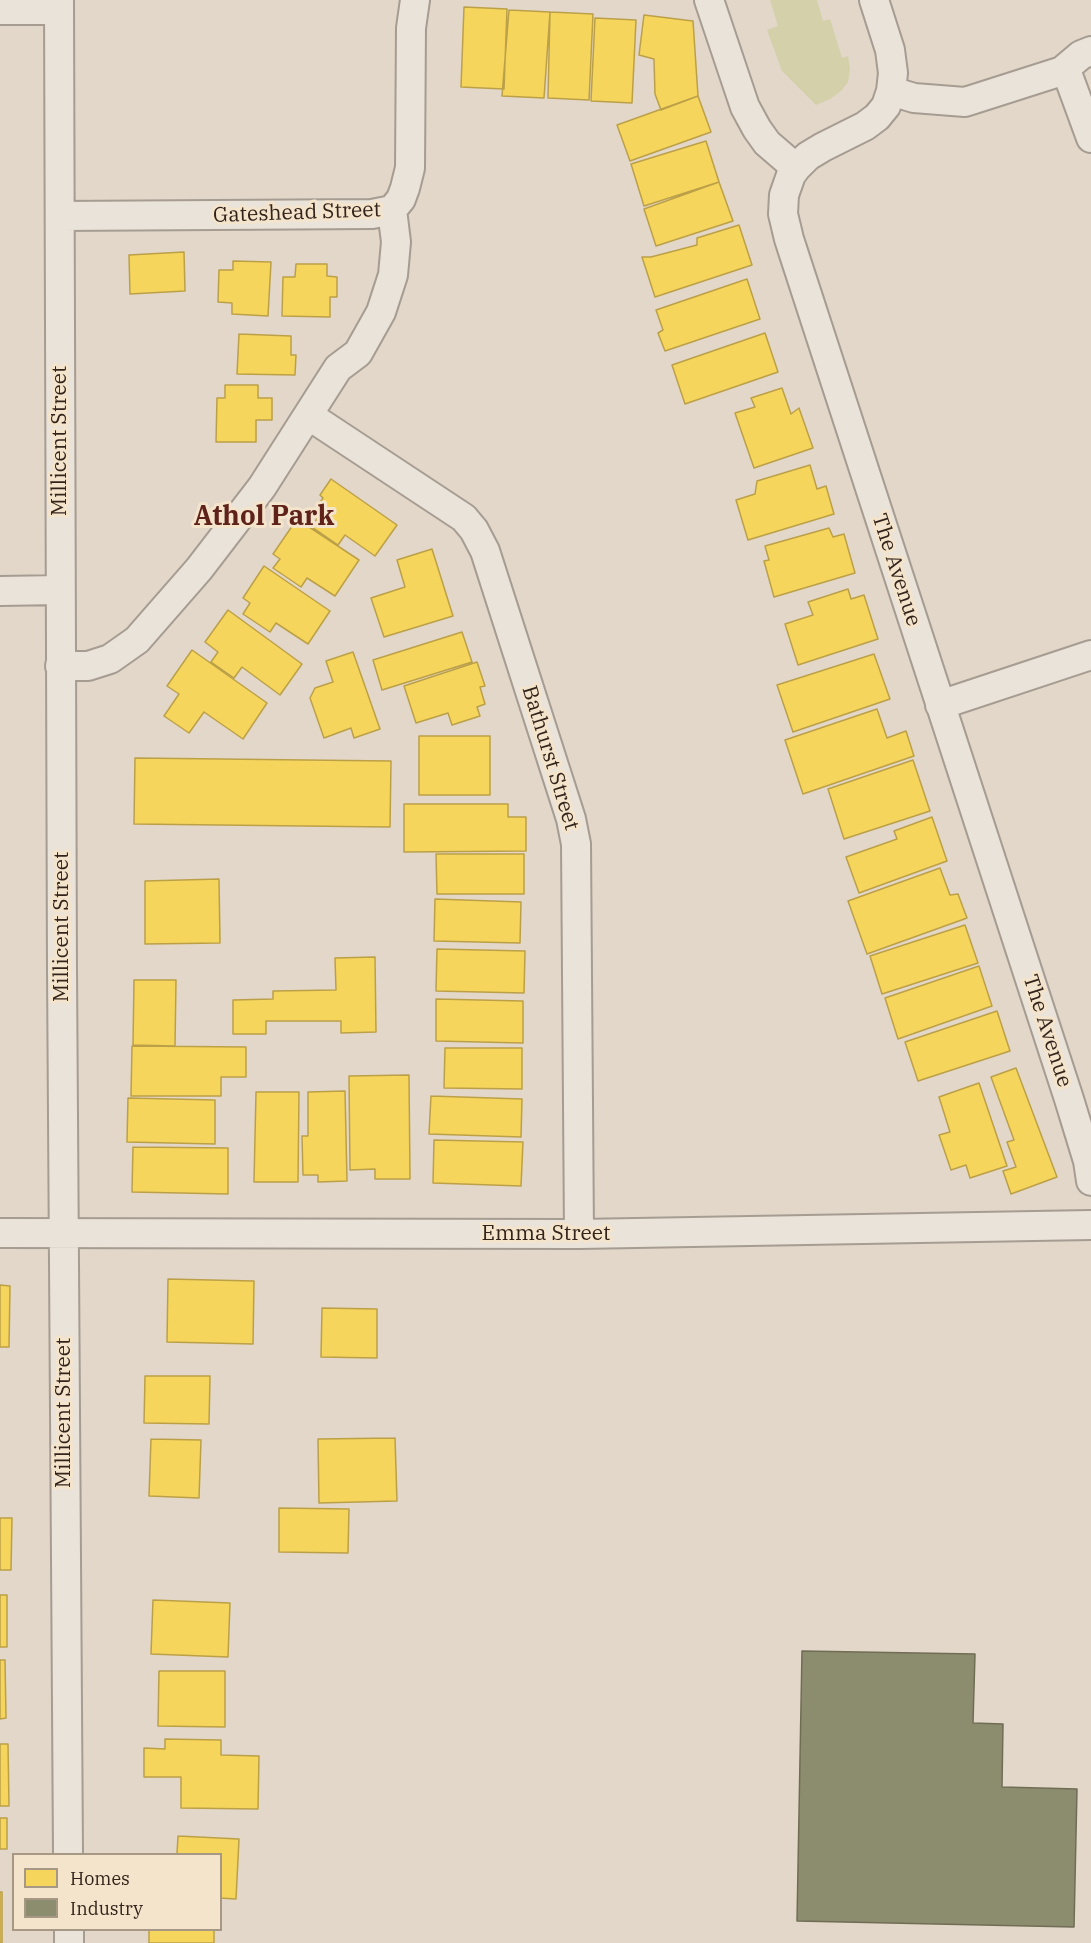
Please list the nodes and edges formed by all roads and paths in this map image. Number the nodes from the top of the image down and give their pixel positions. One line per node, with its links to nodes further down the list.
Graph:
1 (415, 0): 11 (street, Gateshead Street)
2 (709, 0): 10 (street)
3 (874, 0): 8 (street, The Avenue)
4 (59, 5): 5 (street); 12 (street, Millicent Street)
5 (0, 10)
6 (1091, 51): 7 (street)
7 (1062, 71): 8 (street); 9 (street)
8 (891, 91): 10 (street, The Avenue)
9 (1091, 138)
10 (796, 168): 18 (street, The Avenue)
11 (392, 210): 12 (street, Gateshead Street); 13 (street)
12 (60, 216): 14 (street, Millicent Street)
13 (308, 415): 17 (street); 23 (street, Bathurst Street)
14 (60, 590): 15 (street); 17 (street, Millicent Street)
15 (0, 591)
16 (1091, 655): 18 (street)
17 (60, 666): 22 (street, Millicent Street)
18 (940, 705): 19 (street, The Avenue)
19 (1091, 1181)
20 (1091, 1225): 23 (street, Emma Street)
21 (0, 1233): 22 (street, Emma Street)
22 (63, 1233): 23 (street, Emma Street); 24 (street, Millicent Street)
23 (579, 1234)
24 (68, 1853)

